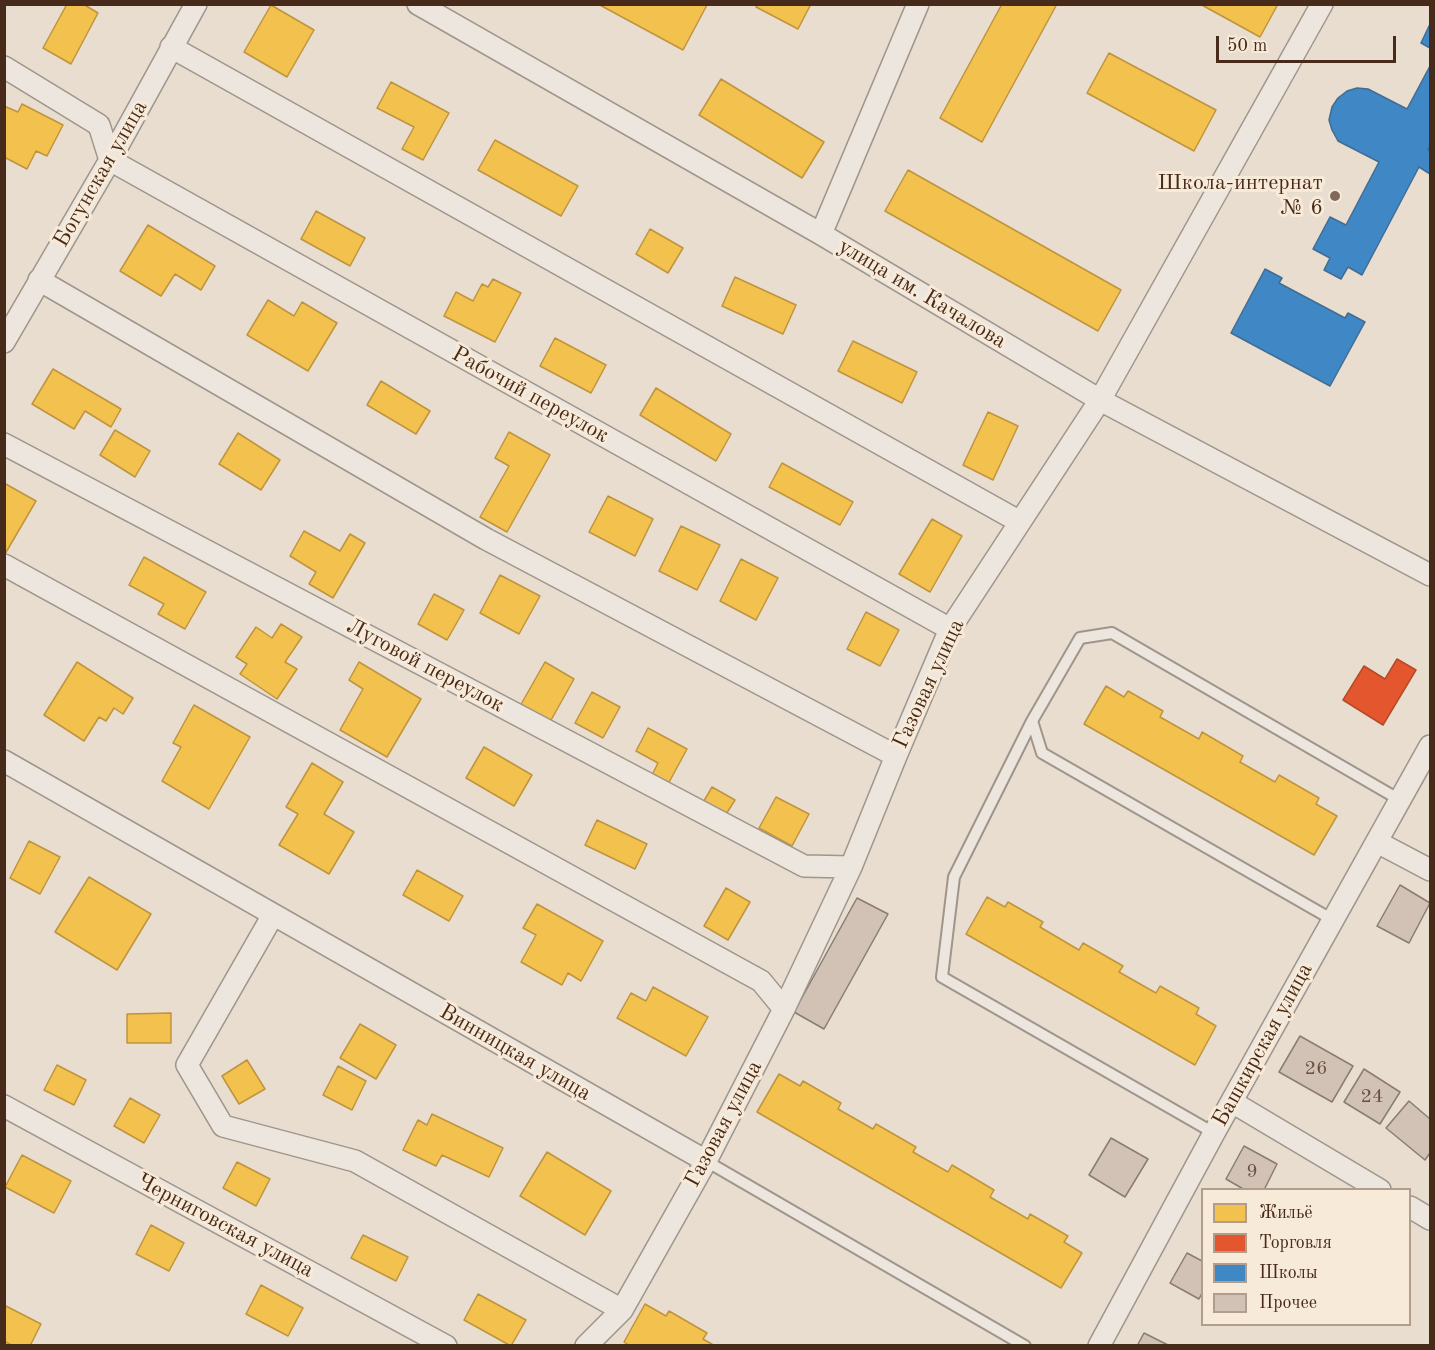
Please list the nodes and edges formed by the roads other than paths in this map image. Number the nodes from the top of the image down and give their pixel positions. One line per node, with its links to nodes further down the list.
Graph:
1 (196, 4): 5 (street, Богунская улица)
2 (418, 4): 8 (street, улица им. Качалова)
3 (918, 4): 8 (street)
4 (1322, 4): 11 (street, Газовая улица)
5 (171, 47): 7 (street, Богунская улица); 13 (street)
6 (4, 67): 7 (street)
7 (110, 160): 9 (street, Богунская улица); 16 (street, Рабочий переулок)
8 (821, 234): 11 (street, улица им. Качалова)
9 (39, 280): 10 (street, Богунская улица); 19 (street)
10 (4, 342)
11 (1100, 400): 13 (street, Газовая улица); 15 (street, улица им. Качалова)
12 (4, 444): 23 (street, Луговой переулок)
13 (1020, 522): 16 (street, Газовая улица)
14 (4, 565): 27 (street)
15 (1431, 575)
16 (950, 629): 19 (street, Газовая улица)
17 (1032, 721): 21 (lane); 26 (lane); 30 (lane)
18 (1431, 746): 21 (street, Башкирская улица)
19 (896, 756): 23 (street, Газовая улица)
20 (4, 761): 25 (street, Винницкая улица)
21 (1400, 800): 22 (street, Башкирская улица)
22 (1377, 842): 24 (street); 26 (street, Башкирская улица)
23 (851, 867): 27 (street, Газовая улица)
24 (1431, 870)
25 (273, 915): 31 (street, Винницкая улица); 35 (street)
26 (1333, 920): 28 (street, Башкирская улица)
27 (784, 1009): 31 (street, Газовая улица)
28 (1232, 1102): 30 (street, Башкирская улица); 32 (street)
29 (4, 1106): 36 (street, Черниговская улица)
30 (1214, 1133): 39 (street, Башкирская улица)
31 (706, 1161): 35 (street, Газовая улица); 38 (lane, Винницкая улица)
32 (1377, 1188)
33 (1411, 1208): 34 (street)
34 (1431, 1219)
35 (622, 1310): 37 (street, Газовая улица)
36 (446, 1346)
37 (586, 1346)
38 (1025, 1346)
39 (1099, 1346)

